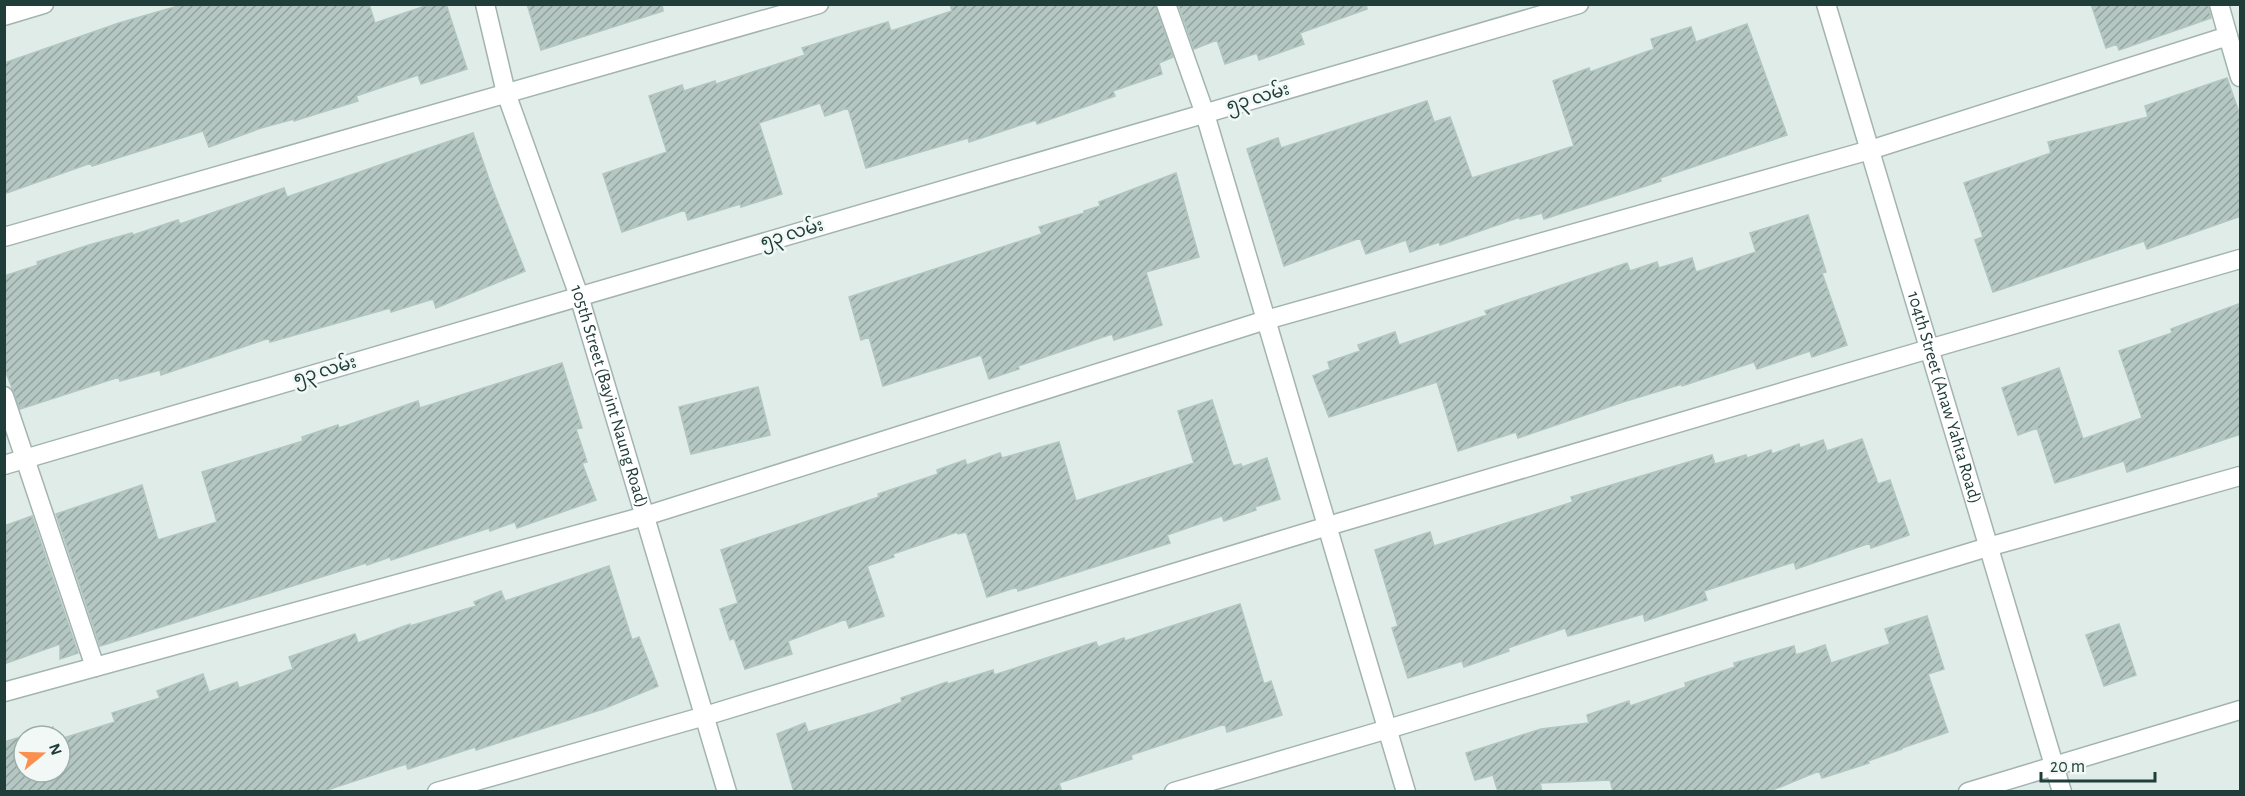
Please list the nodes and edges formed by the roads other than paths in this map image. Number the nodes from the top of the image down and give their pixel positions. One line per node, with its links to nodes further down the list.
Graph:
1 (44, 4): 8 (street)
2 (485, 4): 11 (street, 105th Street (Bayint Naung Road))
3 (819, 4): 11 (street)
4 (1166, 4): 12 (street)
5 (1579, 4): 12 (street, ၅၃ လမ်း)
6 (1826, 4): 13 (street, 104th Street (Anaw Yahta Road))
7 (2219, 4): 9 (street)
8 (4, 16)
9 (2228, 36): 10 (street); 13 (street)
10 (2241, 77)
11 (506, 93): 14 (street); 16 (street, 105th Street (Bayint Naung Road))
12 (1205, 114): 16 (street, ၅၃ လမ်း); 17 (street)
13 (1870, 150): 17 (street); 18 (street, 104th Street (Anaw Yahta Road))
14 (4, 237)
15 (2241, 259): 18 (street)
16 (579, 296): 20 (street, ၅၃ လမ်း); 23 (street, 105th Street (Bayint Naung Road))
17 (1266, 320): 23 (street); 24 (street)
18 (1929, 349): 24 (street); 25 (street, 104th Street (Anaw Yahta Road))
19 (4, 396): 20 (street)
20 (25, 459): 21 (street, ၅၃ လမ်း); 26 (street)
21 (4, 465)
22 (2241, 476): 25 (street)
23 (645, 516): 26 (street); 29 (street, 105th Street (Bayint Naung Road))
24 (1328, 526): 29 (street); 30 (street)
25 (1988, 547): 30 (street); 31 (street, 104th Street (Anaw Yahta Road))
26 (94, 667): 27 (street)
27 (4, 692)
28 (2241, 711): 31 (street)
29 (705, 716): 32 (street); 33 (street, 105th Street (Bayint Naung Road))
30 (1388, 729): 34 (street); 35 (street)
31 (2054, 766): 36 (street); 37 (street, 104th Street (Anaw Yahta Road))
32 (437, 792)
33 (727, 792)
34 (1174, 792)
35 (1406, 792)
36 (1968, 792)
37 (2062, 792)

